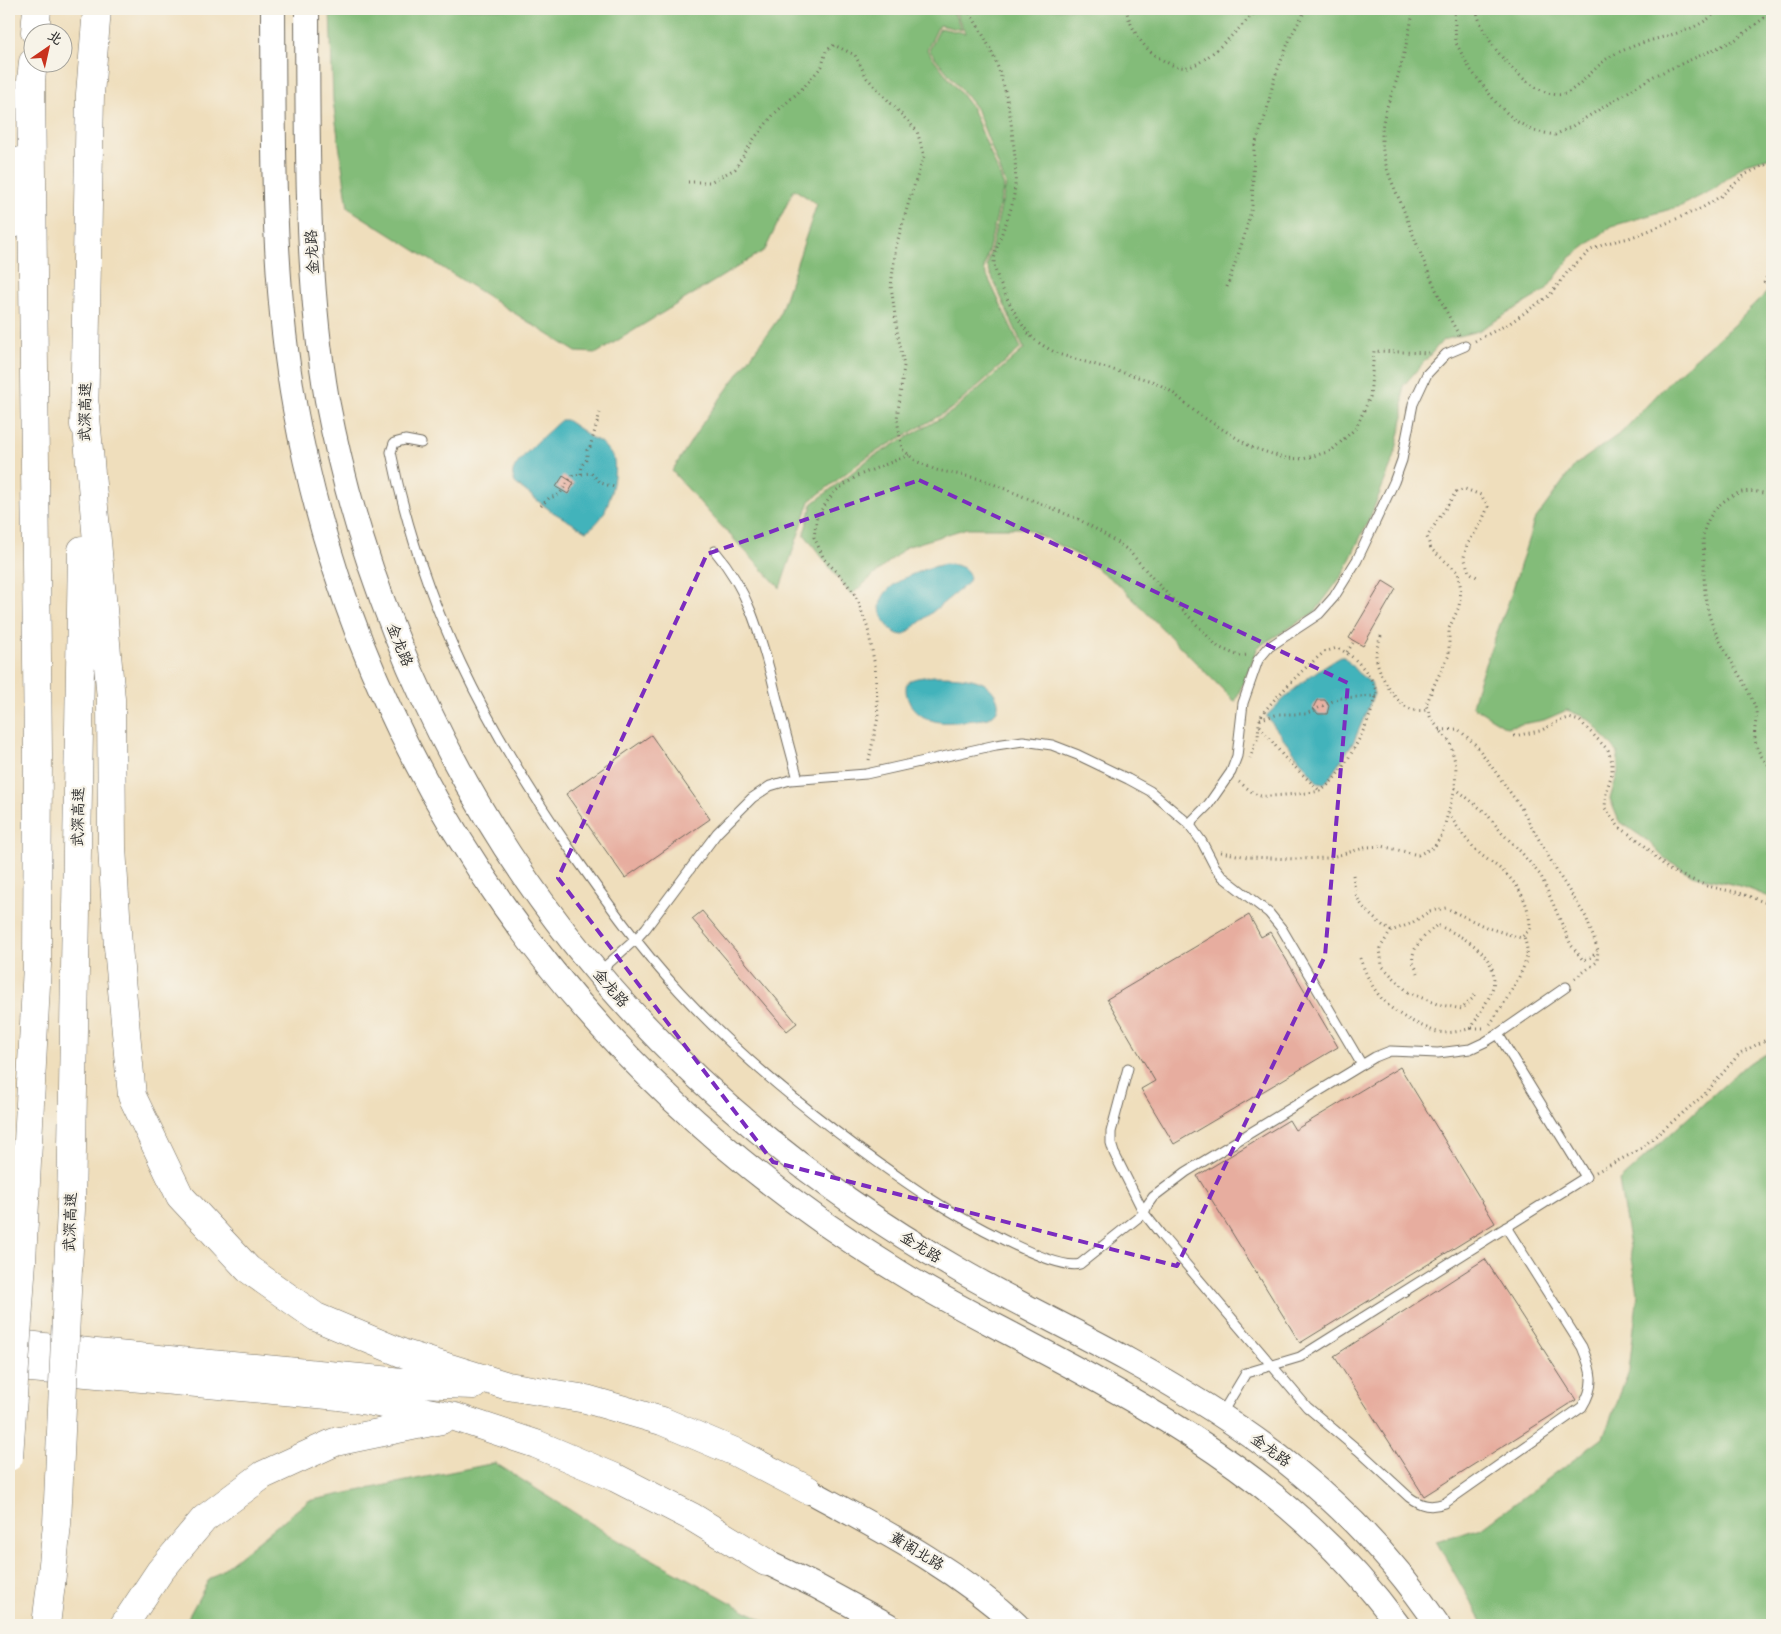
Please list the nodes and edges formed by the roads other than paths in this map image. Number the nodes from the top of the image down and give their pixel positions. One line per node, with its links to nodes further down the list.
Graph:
1 (37, 9): 5 (highway)
2 (96, 9): 9 (highway, 武深高速)
3 (273, 9): 37 (street)
4 (307, 9): 15 (street, 金龙路)
5 (36, 22)
6 (32, 72): 7 (highway); 22 (highway)
7 (9, 226)
8 (1465, 346): 13 (lane)
9 (85, 406): 27 (highway); 33 (highway, 武深高速, bridge)
10 (421, 443): 14 (lane)
11 (715, 551): 12 (lane)
12 (798, 779): 13 (lane); 14 (lane)
13 (1189, 824): 18 (lane)
14 (636, 939): 15 (lane); 21 (lane)
15 (598, 973): 28 (street, 金龙路)
16 (1566, 987): 17 (lane)
17 (1498, 1034): 18 (lane); 23 (lane)
18 (1362, 1065): 21 (lane)
19 (1128, 1068): 21 (lane)
20 (9, 1170): 22 (highway)
21 (1144, 1213): 25 (lane)
22 (24, 1224): 30 (highway, bridge)
23 (1506, 1227): 25 (lane); 25 (lane)
24 (9, 1343): 27 (highway)
25 (1271, 1365): 28 (lane)
26 (9, 1366): 29 (highway)
27 (508, 1386): 31 (highway)
28 (1220, 1415): 38 (street, 金龙路)
29 (455, 1417): 32 (highway); 34 (highway)
30 (9, 1457)
31 (808, 1490): 36 (street, 黄阁北路)
32 (766, 1562): 35 (street)
33 (46, 1625)
34 (124, 1625)
35 (888, 1625)
36 (1017, 1625)
37 (1398, 1625)
38 (1438, 1625)

